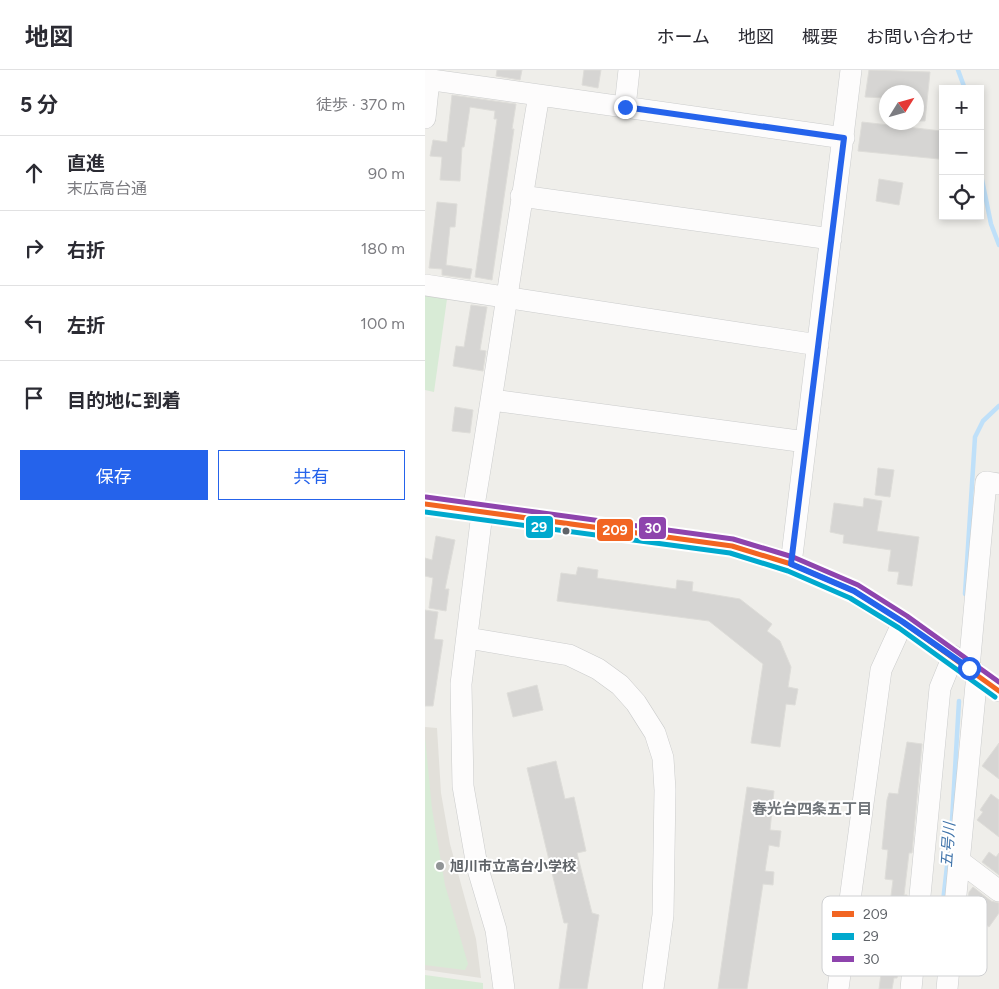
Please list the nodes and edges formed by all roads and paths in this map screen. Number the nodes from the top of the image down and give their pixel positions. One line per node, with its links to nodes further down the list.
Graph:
1 (629, 70): 5 (street)
2 (851, 70): 7 (street)
3 (427, 79): 4 (street); 6 (street)
4 (539, 95): 5 (street); 8 (street)
5 (625, 107): 7 (street)
6 (425, 118)
7 (844, 138): 9 (street)
8 (521, 196): 9 (street); 11 (street)
9 (831, 239): 12 (street)
10 (425, 285): 11 (street)
11 (507, 297): 12 (street); 13 (street)
12 (818, 345): 14 (street)
13 (492, 400): 14 (street); 17 (street)
14 (806, 442): 18 (street)
15 (999, 484): 21 (street)
16 (425, 504): 17 (street)
17 (477, 512): 18 (street); 20 (street)
18 (791, 564): 19 (street)
19 (903, 622): 21 (street); 25 (street)
20 (468, 638): 31 (street); 32 (street)
21 (966, 666): 22 (street); 23 (street); 26 (street)
22 (999, 691)
23 (958, 860): 24 (street); 27 (street)
24 (999, 891)
25 (851, 896)
26 (920, 896)
27 (955, 896)
28 (840, 976): 33 (street)
29 (912, 976): 34 (street)
30 (948, 976): 35 (street)
31 (504, 989)
32 (653, 989)
33 (838, 989)
34 (911, 989)
35 (947, 989)

